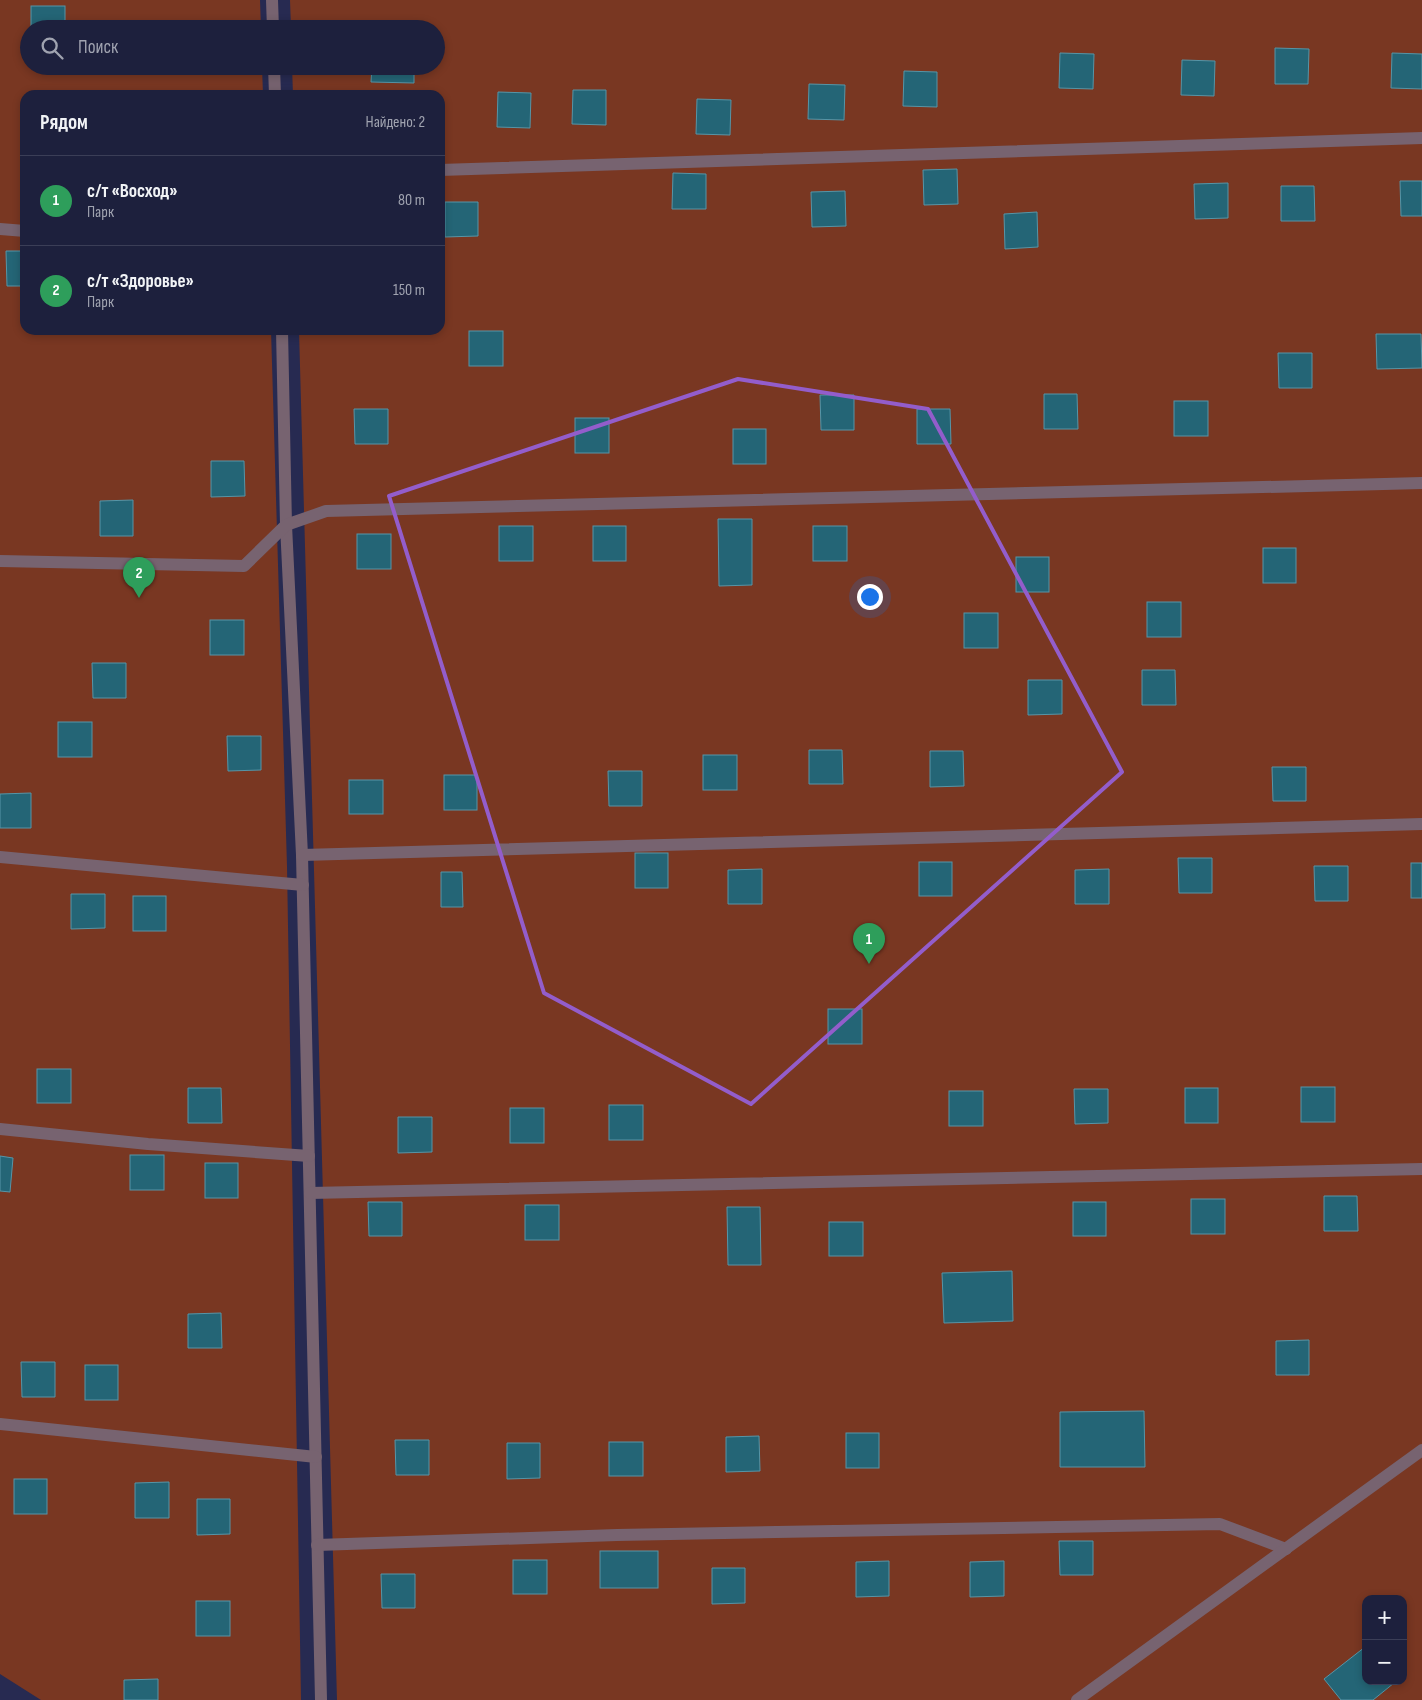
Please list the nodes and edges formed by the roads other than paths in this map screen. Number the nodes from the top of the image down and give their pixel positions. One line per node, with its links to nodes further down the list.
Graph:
1 (272, 0): 2 (street)
2 (273, 20)
3 (274, 75): 4 (street)
4 (275, 90)
5 (1422, 138): 6 (street)
6 (445, 170)
7 (0, 229): 8 (street)
8 (20, 231)
9 (282, 335): 11 (street)
10 (1422, 483): 11 (street)
11 (286, 525): 12 (street); 14 (street)
12 (0, 561)
13 (1422, 824): 14 (street)
14 (302, 855): 16 (street)
15 (0, 857): 16 (street)
16 (303, 886): 18 (street)
17 (0, 1129): 18 (street)
18 (309, 1156): 20 (street)
19 (1422, 1169): 20 (street)
20 (310, 1193): 23 (street)
21 (0, 1424): 23 (street)
22 (1422, 1450): 25 (street)
23 (316, 1458): 24 (street)
24 (317, 1545): 25 (street); 26 (street)
25 (1286, 1549): 27 (street)
26 (321, 1700)
27 (1077, 1700)

